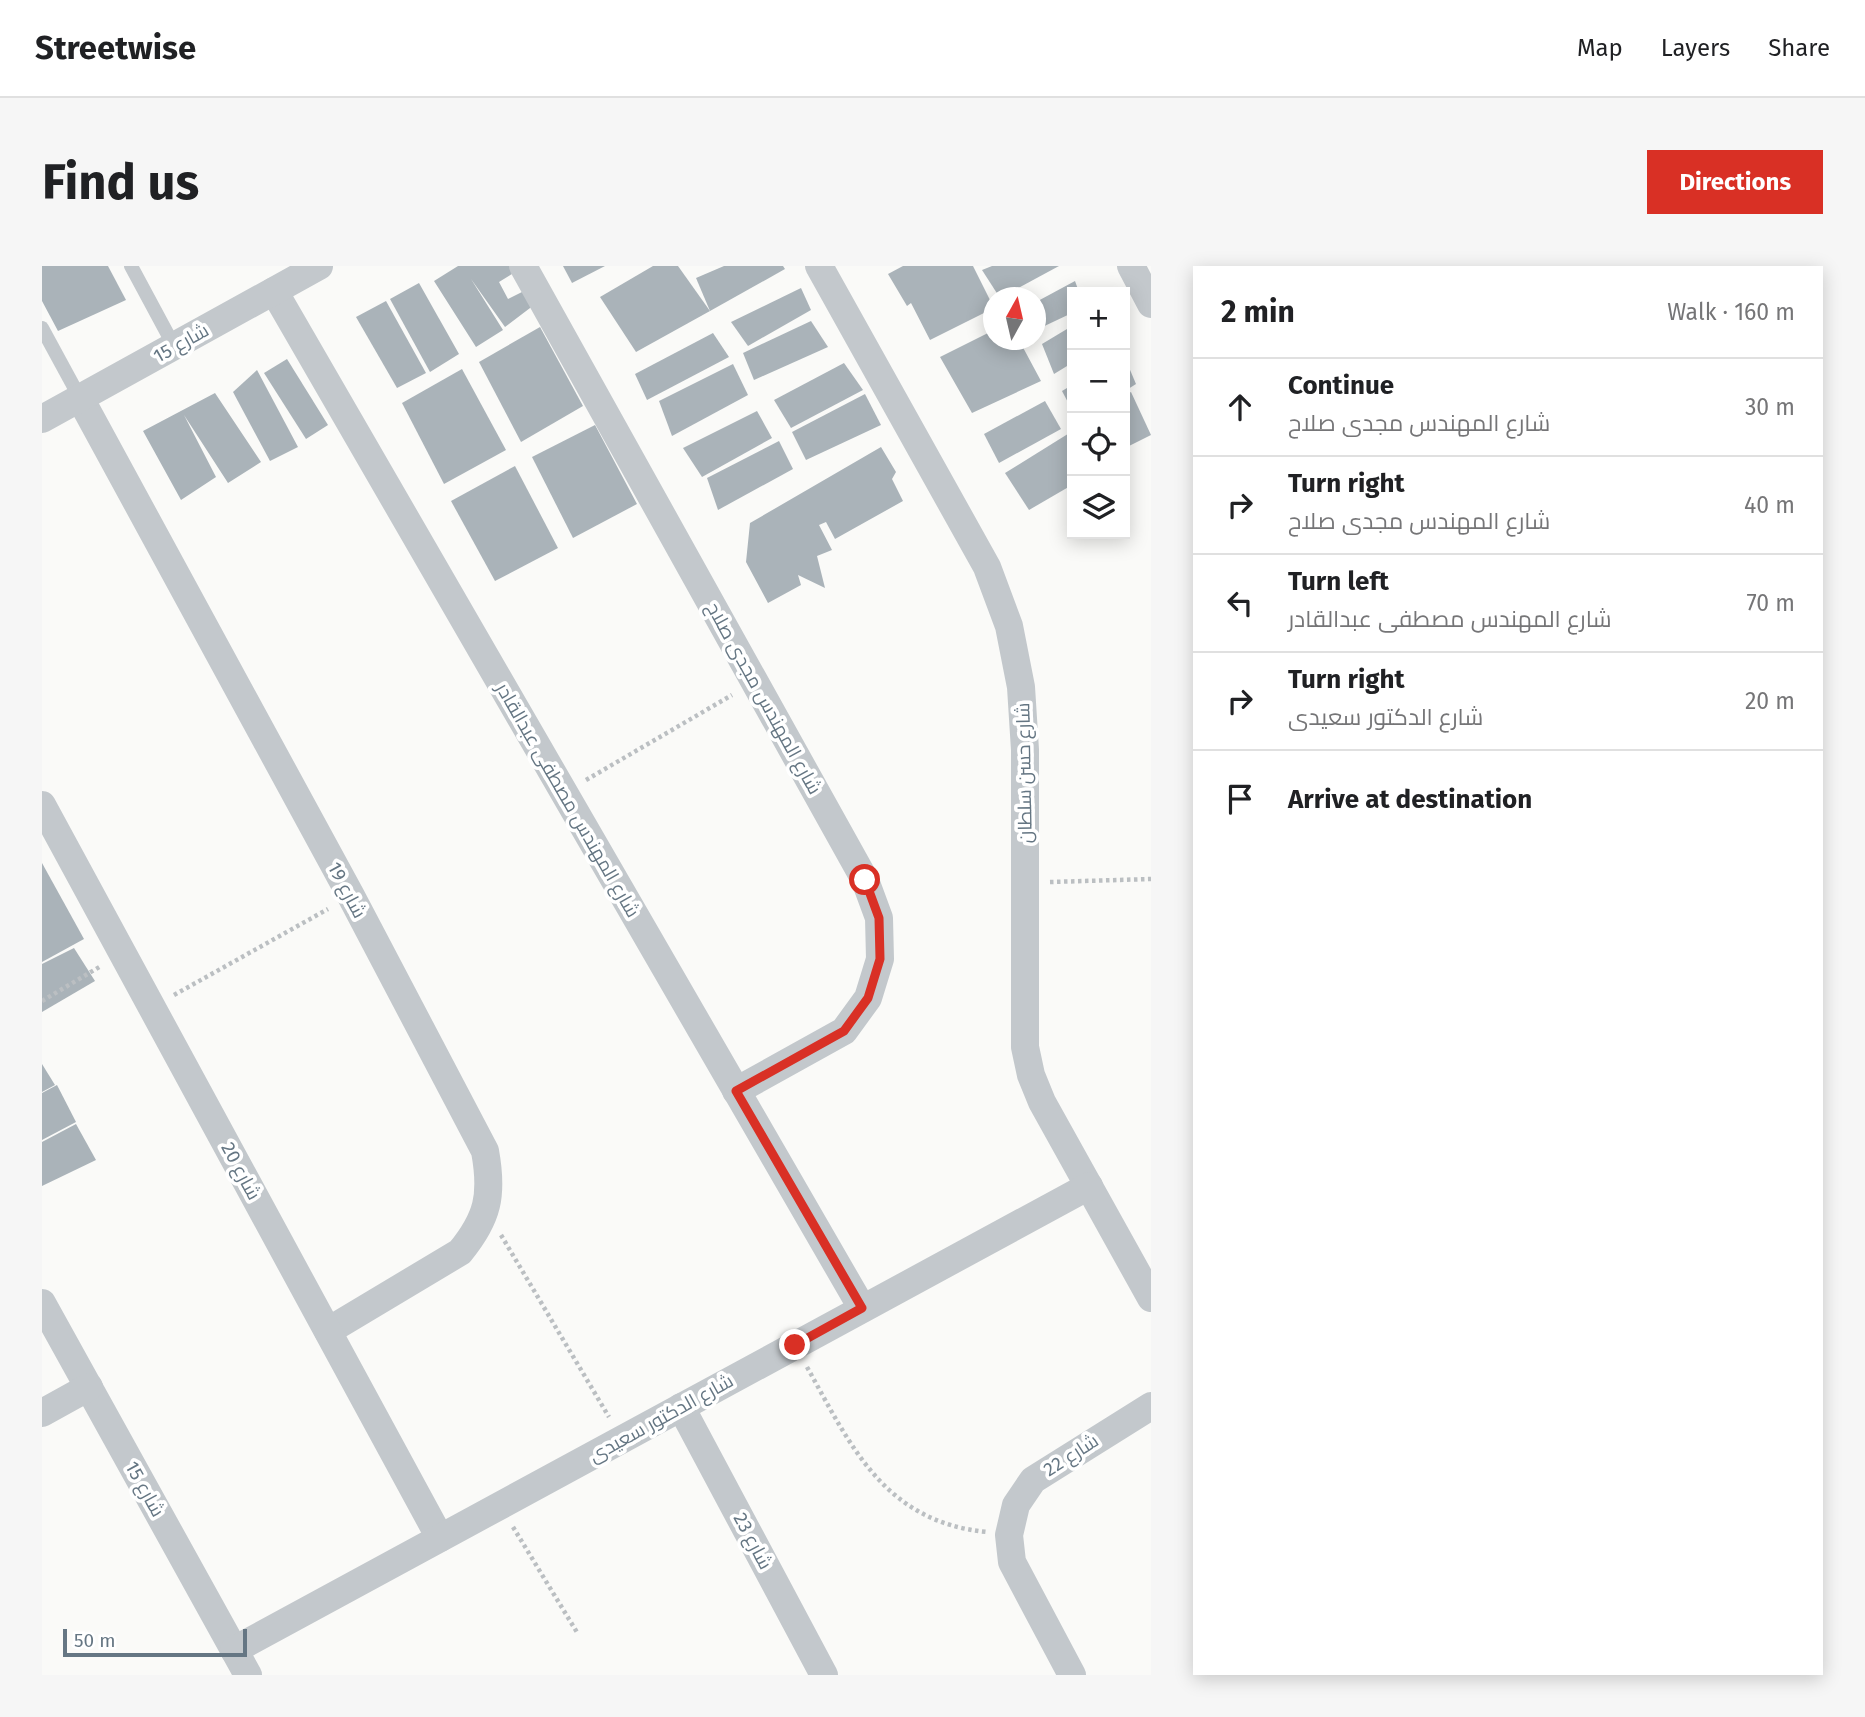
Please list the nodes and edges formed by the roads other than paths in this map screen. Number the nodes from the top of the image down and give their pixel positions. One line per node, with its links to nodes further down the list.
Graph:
1 (131, 266): 9 (lane)
2 (319, 266): 6 (street, شارع 15)
3 (523, 266): 13 (street, شارع المهندس مجدى صلاح)
4 (819, 266): 14 (street, شارع حسن سلطان)
5 (1131, 266): 7 (street)
6 (274, 291): 9 (street, شارع 15); 13 (street, شارع المهندس مصطفى عبدالقادر)
7 (1151, 304)
8 (42, 328): 10 (lane)
9 (174, 346): 10 (street, شارع 15)
10 (80, 398): 11 (street, شارع 15); 18 (street, شارع 19)
11 (42, 419)
12 (42, 804): 18 (street, شارع 20)
13 (736, 1091): 17 (street, شارع المهندس مصطفى عبدالقادر)
14 (1089, 1186): 15 (street, شارع حسن سلطان); 17 (street, شارع الدكتور سعيدى)
15 (1151, 1298)
16 (42, 1303): 19 (street, شارع 15)
17 (862, 1308): 21 (street, شارع الدكتور سعيدى)
18 (328, 1332): 23 (street, شارع 20)
19 (89, 1387): 22 (street); 24 (street, شارع 15)
20 (1151, 1406): 27 (street, شارع 22)
21 (681, 1407): 23 (street, شارع الدكتور سعيدى); 26 (street, شارع 23)
22 (42, 1413)
23 (440, 1538): 24 (street, شارع الدكتور سعيدى)
24 (234, 1650): 25 (street, شارع 15)
25 (248, 1675)
26 (824, 1675)
27 (1072, 1675)

